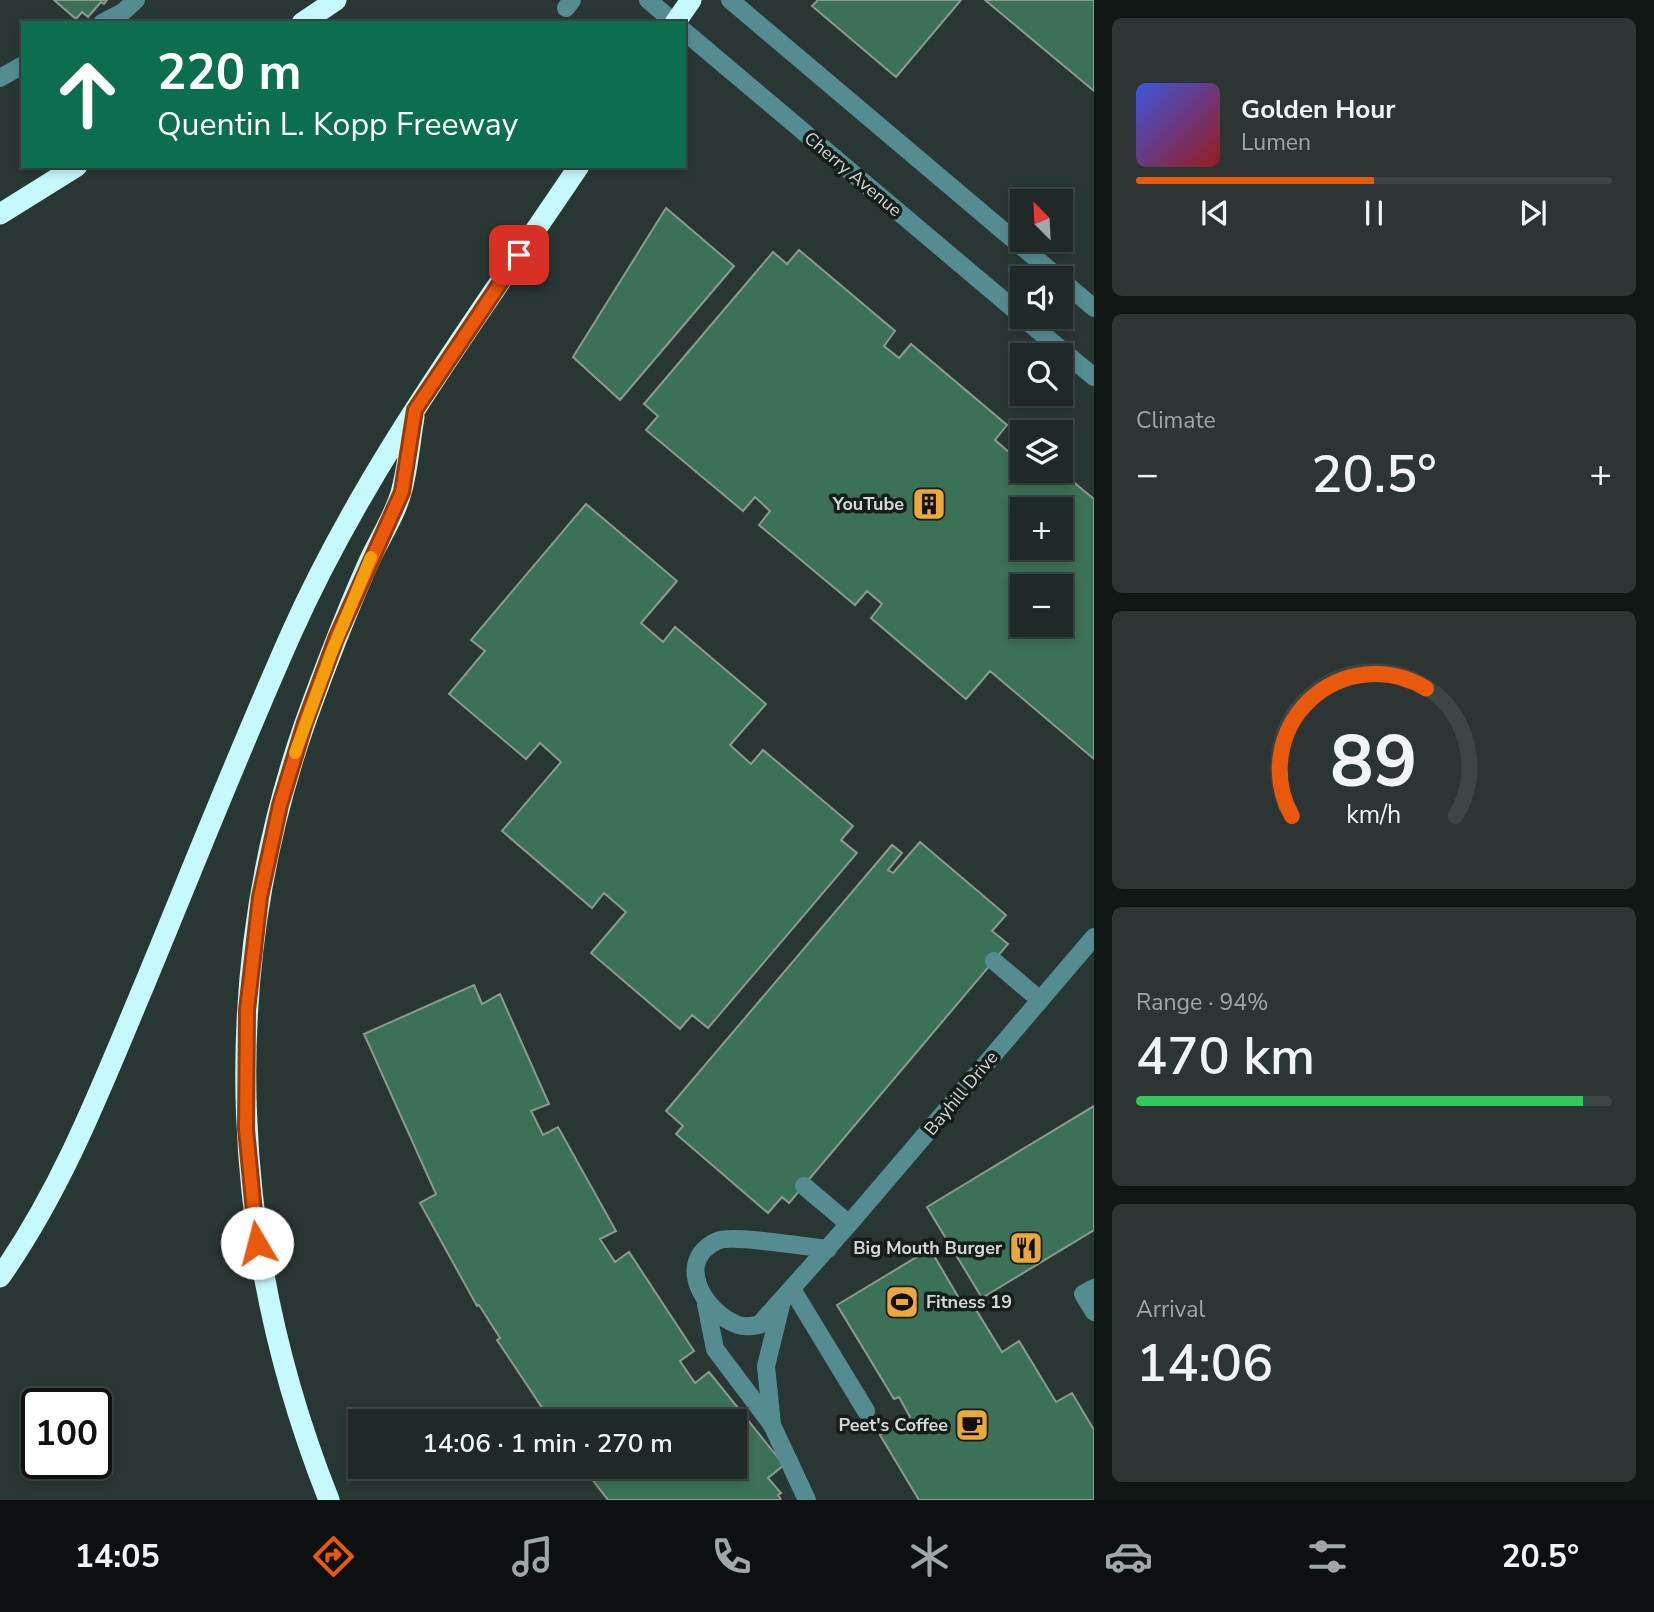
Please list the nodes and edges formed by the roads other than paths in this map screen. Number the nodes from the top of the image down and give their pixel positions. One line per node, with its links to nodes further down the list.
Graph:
1 (136, 0): 6 (street)
2 (336, 0): 7 (highway)
3 (648, 0): 8 (street)
4 (691, 0): 9 (highway)
5 (730, 0): 14 (street)
6 (105, 21)
7 (305, 21)
8 (673, 21)
9 (676, 21)
10 (686, 33): 16 (street, Cherry Avenue)
11 (74, 168): 13 (highway)
12 (578, 168): 20 (highway)
13 (0, 214)
14 (1045, 266)
15 (1073, 290): 17 (street)
16 (1010, 307)
17 (1094, 308)
18 (1036, 329): 19 (street, Cherry Avenue)
19 (1094, 377)
20 (415, 410): 27 (highway); 36 (highway)
21 (1094, 937): 23 (street, Bayhill Drive)
22 (994, 961): 23 (street)
23 (1040, 1000): 25 (street, Bayhill Drive)
24 (804, 1186): 25 (street)
25 (849, 1224): 26 (street, Bayhill Drive)
26 (828, 1249): 29 (street, Bayhill Drive); 30 (street)
27 (0, 1277)
28 (1094, 1288): 31 (street)
29 (787, 1294): 30 (street, Bayhill Drive); 32 (street); 34 (street)
30 (706, 1304): 33 (street)
31 (1094, 1312)
32 (766, 1366): 33 (street); 35 (street)
33 (729, 1367): 35 (street)
34 (866, 1411)
35 (772, 1425): 37 (street)
36 (329, 1500)
37 (807, 1500)

